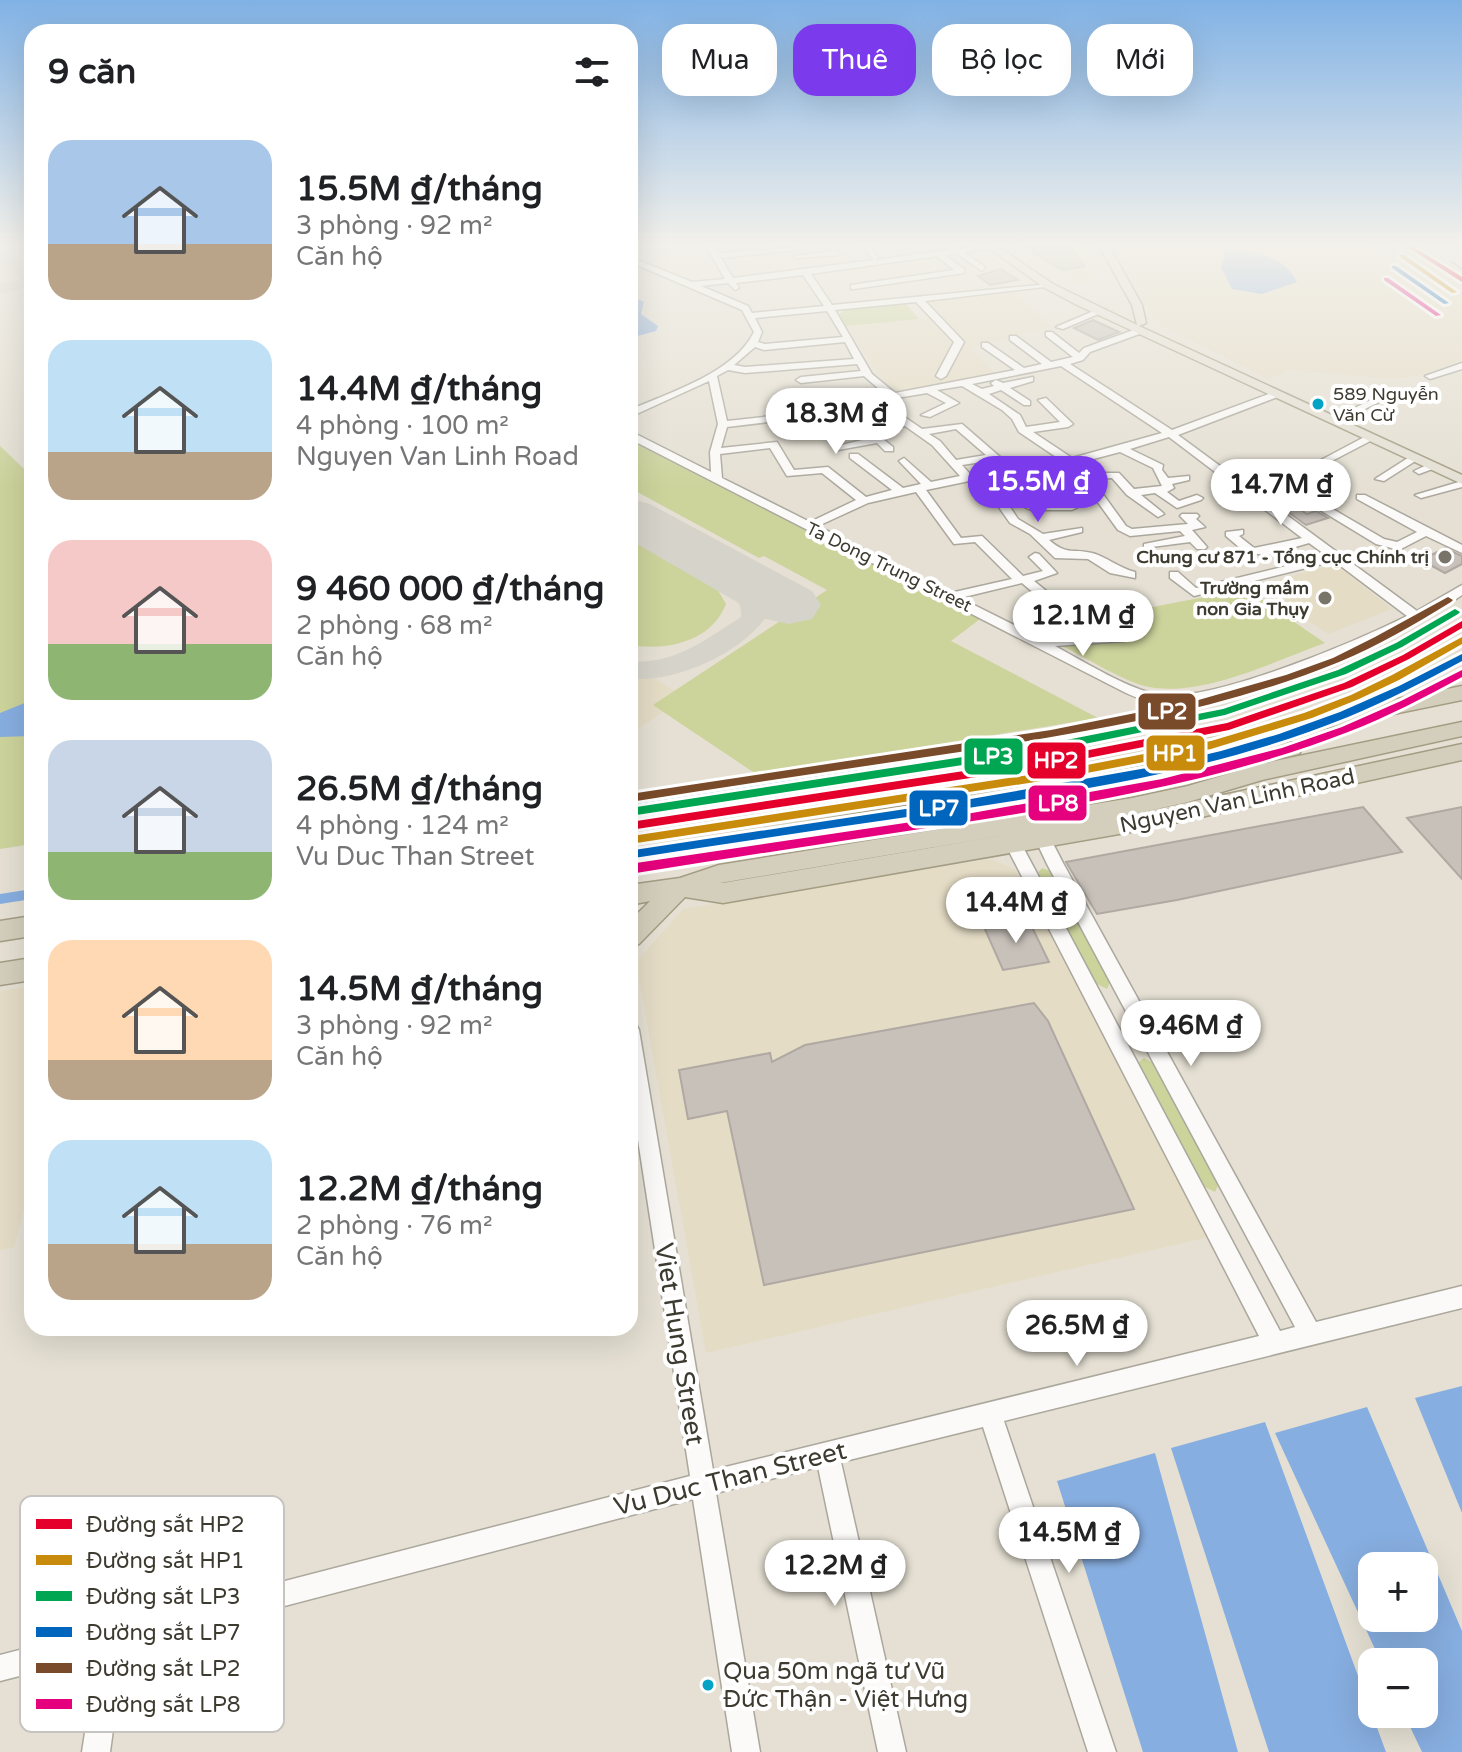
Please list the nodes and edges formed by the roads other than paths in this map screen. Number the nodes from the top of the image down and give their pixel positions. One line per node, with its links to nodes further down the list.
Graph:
1 (755, 326): 13 (street)
2 (840, 326): 12 (street)
3 (944, 326): 24 (street)
4 (1063, 326): 7 (street)
5 (1134, 326): 8 (main road)
6 (1156, 326): 10 (main road)
7 (1060, 327)
8 (1137, 327): 10 (main road); 15 (street); 33 (main road)
9 (1049, 334): 15 (street)
10 (1165, 335): 43 (main road)
11 (1013, 338): 18 (street)
12 (848, 339): 13 (street); 16 (street)
13 (755, 344): 20 (street)
14 (985, 345): 21 (street)
15 (1080, 358): 17 (street)
16 (860, 361): 20 (street); 22 (street)
17 (1063, 363): 18 (street); 50 (street)
18 (1050, 366): 21 (street)
19 (1462, 366): 25 (street)
20 (727, 367): 23 (street)
21 (1023, 371): 26 (street)
22 (866, 373): 28 (street); 34 (street)
23 (712, 374): 40 (street); 46 (street)
24 (941, 376)
25 (1430, 376)
26 (988, 377): 29 (street); 30 (street)
27 (1032, 378): 30 (street)
28 (801, 380)
29 (963, 382): 31 (street); 32 (street)
30 (1002, 387): 32 (street); 39 (street)
31 (929, 390): 34 (street); 42 (street)
32 (980, 393): 47 (street)
33 (1277, 394): 50 (street); 51 (main road)
34 (894, 396): 45 (street)
35 (800, 397): 41 (street)
36 (1382, 398): 43 (street)
37 (1043, 400): 47 (street)
38 (831, 403): 44 (street)
39 (1027, 403)
40 (638, 410)
41 (805, 415): 44 (street); 46 (street)
42 (926, 415)
43 (1341, 417): 65 (main road)
44 (851, 420): 48 (street)
45 (905, 423): 48 (street); 49 (street)
46 (723, 424): 57 (street)
47 (1023, 430): 62 (street)
48 (862, 431): 53 (street)
49 (921, 432): 63 (street); 63 (street)
50 (1171, 434): 56 (street); 92 (street)
51 (1370, 437): 59 (main road); 60 (street)
52 (638, 439): 71 (street, Ta Dong Trung Street)
53 (870, 441): 54 (street); 55 (street)
54 (838, 447)
55 (889, 449)
56 (1121, 449): 62 (street); 74 (street)
57 (715, 452): 71 (street); 81 (street)
58 (854, 456): 76 (street)
59 (1415, 458): 70 (street); 72 (main road)
60 (1326, 460)
61 (904, 461): 75 (street)
62 (1071, 462): 64 (street)
63 (955, 463): 69 (street)
64 (1042, 469): 66 (street); 67 (street)
65 (1462, 473)
66 (982, 475): 69 (street); 82 (street)
67 (1084, 476): 77 (street); 87 (street)
68 (1185, 478): 74 (street)
69 (968, 479): 75 (street)
70 (1380, 479)
71 (717, 481): 86 (street, Ta Dong Trung Street)
72 (1462, 482): 78 (street)
73 (1283, 483): 90 (street)
74 (1161, 486): 77 (street); 80 (street)
75 (924, 487): 76 (street); 99 (street)
76 (901, 492): 81 (street)
77 (1131, 493): 84 (street)
78 (1421, 495)
79 (1361, 497): 90 (street)
80 (1197, 498)
81 (864, 501): 86 (street)
82 (1005, 504): 83 (street); 91 (street)
83 (1072, 507)
84 (1158, 514)
85 (1193, 516): 87 (street)
86 (808, 527): 101 (street, Ta Dong Trung Street)
87 (1183, 527): 93 (street)
88 (1078, 530): 91 (street)
89 (1239, 532): 92 (street)
90 (1426, 532): 94 (street)
91 (1041, 538): 97 (street)
92 (1310, 539): 96 (street)
93 (1148, 546)
94 (1462, 549)
95 (1035, 557): 99 (street)
96 (1336, 557): 98 (street); 103 (street)
97 (1131, 575)
98 (1174, 575)
99 (1021, 579): 101 (street); 102 (street)
100 (1462, 589): 103 (street, Ta Dong Trung Street)
101 (949, 597): 105 (street, Ta Dong Trung Street)
102 (1046, 597)
103 (1415, 616): 107 (street, Ta Dong Trung Street)
104 (1063, 619): 105 (street)
105 (1019, 633): 107 (street, Ta Dong Trung Street)
106 (1124, 637): 107 (street)
107 (1039, 643)
108 (1462, 693): 115 (highway, Nguyen Van Linh Road)
109 (1462, 712): 112 (highway)
110 (1462, 729): 112 (highway)
111 (1462, 752): 113 (highway, Nguyen Van Linh Road)
112 (1266, 763): 114 (highway, Nguyen Van Linh Road); 115 (highway, Nguyen Van Linh Road)
113 (1281, 792): 114 (highway); 116 (highway, Nguyen Van Linh Road)
114 (1188, 794): 116 (highway, Nguyen Van Linh Road)
115 (835, 816): 118 (highway, Nguyen Van Linh Road); 119 (highway, Nguyen Van Linh Road)
116 (1039, 830): 117 (highway, Nguyen Van Linh Road); 127 (street)
117 (1009, 835): 120 (highway, Nguyen Van Linh Road); 128 (street)
118 (638, 840)
119 (638, 854)
120 (680, 887): 121 (highway, Nguyen Van Linh Road); 123 (highway)
121 (638, 894)
122 (24, 927): 124 (highway)
123 (638, 929)
124 (0, 931)
125 (24, 970): 126 (highway)
126 (0, 974)
127 (1140, 1020): 128 (street); 131 (street)
128 (1110, 1027): 132 (street)
129 (638, 1080): 135 (street, Viet Hung Street)
130 (1462, 1297): 131 (street, Vu Duc Than Street)
131 (1311, 1334): 132 (street, Vu Duc Than Street)
132 (1275, 1343): 133 (street, Vu Duc Than Street)
133 (990, 1413): 134 (street, Vu Duc Than Street); 143 (street)
134 (827, 1454): 135 (street, Vu Duc Than Street); 142 (street)
135 (703, 1484): 136 (street, Vu Duc Than Street); 141 (street, Viet Hung Street)
136 (284, 1593)
137 (20, 1663): 138 (street, Vu Duc Than Street)
138 (0, 1668)
139 (99, 1732): 140 (street)
140 (96, 1752)
141 (746, 1752)
142 (892, 1752)
143 (1102, 1752)

